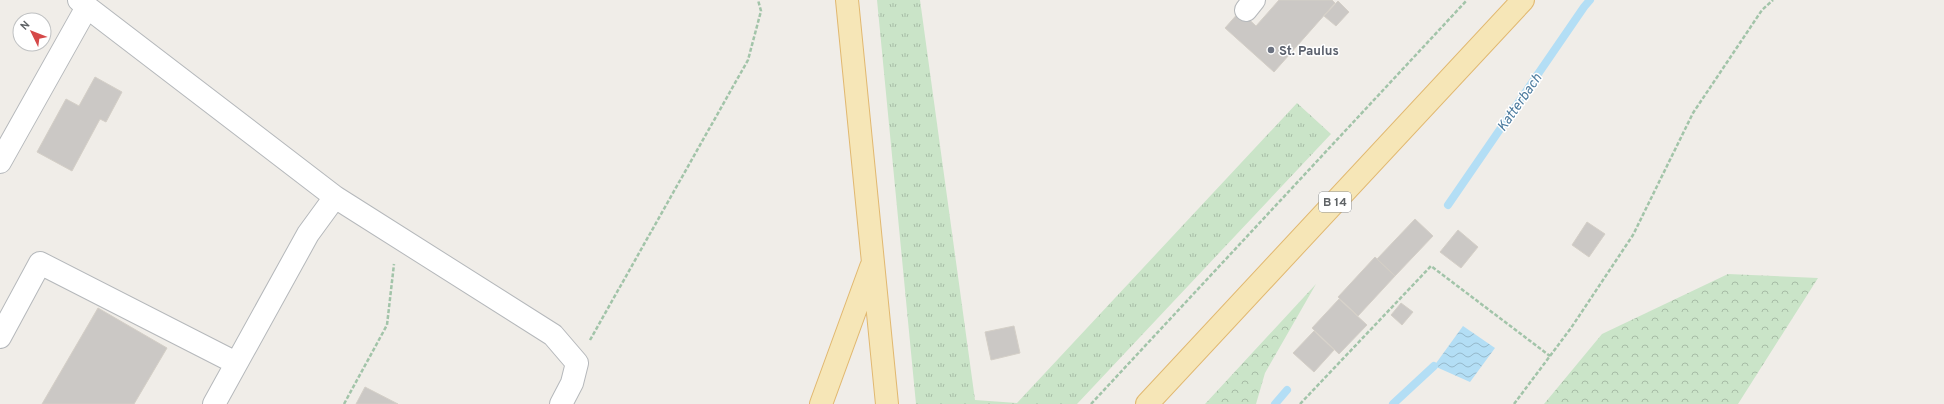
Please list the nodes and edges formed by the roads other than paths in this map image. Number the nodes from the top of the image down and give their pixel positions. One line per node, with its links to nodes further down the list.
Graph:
1 (847, 0): 6 (main road)
2 (83, 4): 4 (street); 5 (street)
3 (1514, 5): 13 (main road, B 14)
4 (0, 162)
5 (335, 197): 8 (street); 10 (street)
6 (874, 260): 11 (main road); 12 (main road)
7 (0, 337): 8 (street)
8 (236, 363): 9 (street)
9 (214, 404)
10 (561, 404)
11 (821, 404)
12 (887, 404)
13 (1147, 404)

